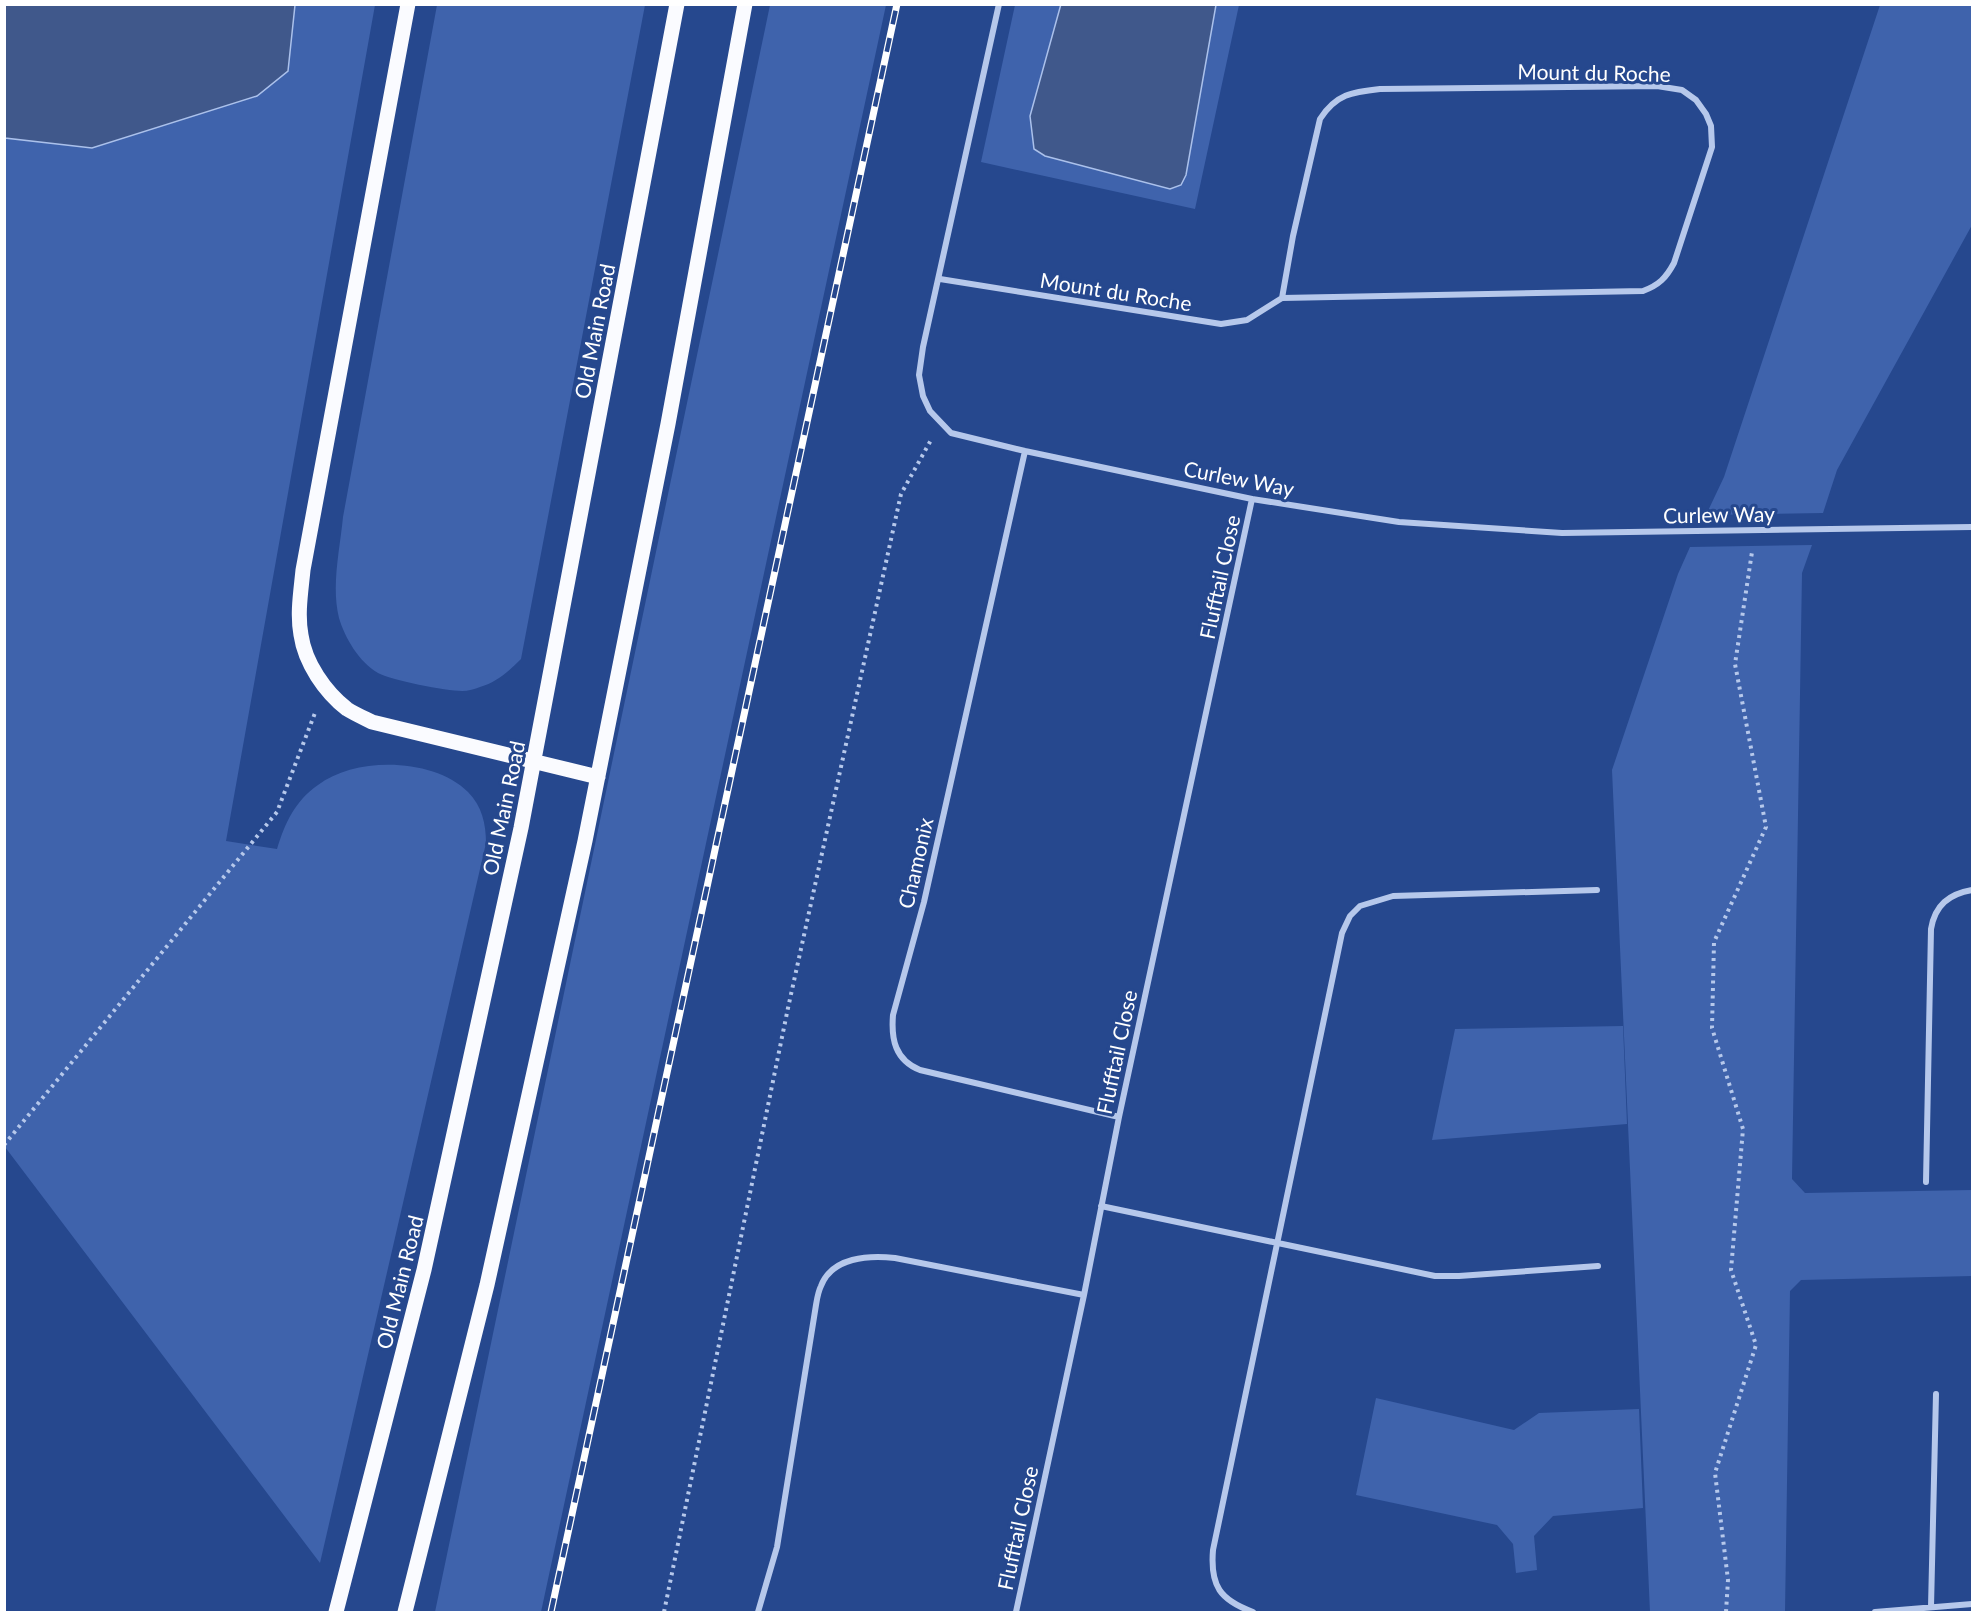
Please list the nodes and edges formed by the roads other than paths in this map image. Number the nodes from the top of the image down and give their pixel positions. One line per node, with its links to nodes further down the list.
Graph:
1 (408, 4): 10 (main road)
2 (677, 4): 10 (main road, Old Main Road)
3 (745, 4): 11 (main road)
4 (999, 4): 5 (street, Curlew Way)
5 (940, 279): 6 (street, Mount du Roche); 7 (street, Curlew Way)
6 (1282, 298): 6 (street, Mount du Roche)
7 (1024, 451): 8 (street, Curlew Way); 14 (street, Chamonix)
8 (1252, 499): 9 (street, Curlew Way); 14 (street, Flufftail Close)
9 (1972, 527)
10 (534, 763): 11 (main road); 23 (main road, Old Main Road)
11 (598, 777): 24 (main road)
12 (1597, 890): 17 (street)
13 (1972, 890): 15 (street)
14 (1119, 1117): 16 (street, Flufftail Close)
15 (1926, 1182)
16 (1101, 1206): 17 (street); 19 (street, Flufftail Close)
17 (1278, 1242): 18 (street); 27 (street)
18 (1598, 1266)
19 (1084, 1295): 25 (street); 26 (street, Flufftail Close)
20 (1936, 1395): 22 (street)
21 (1972, 1604): 22 (street)
22 (1930, 1608): 28 (street)
23 (336, 1612)
24 (405, 1612)
25 (758, 1612)
26 (1016, 1612)
27 (1253, 1612)
28 (1875, 1612)

